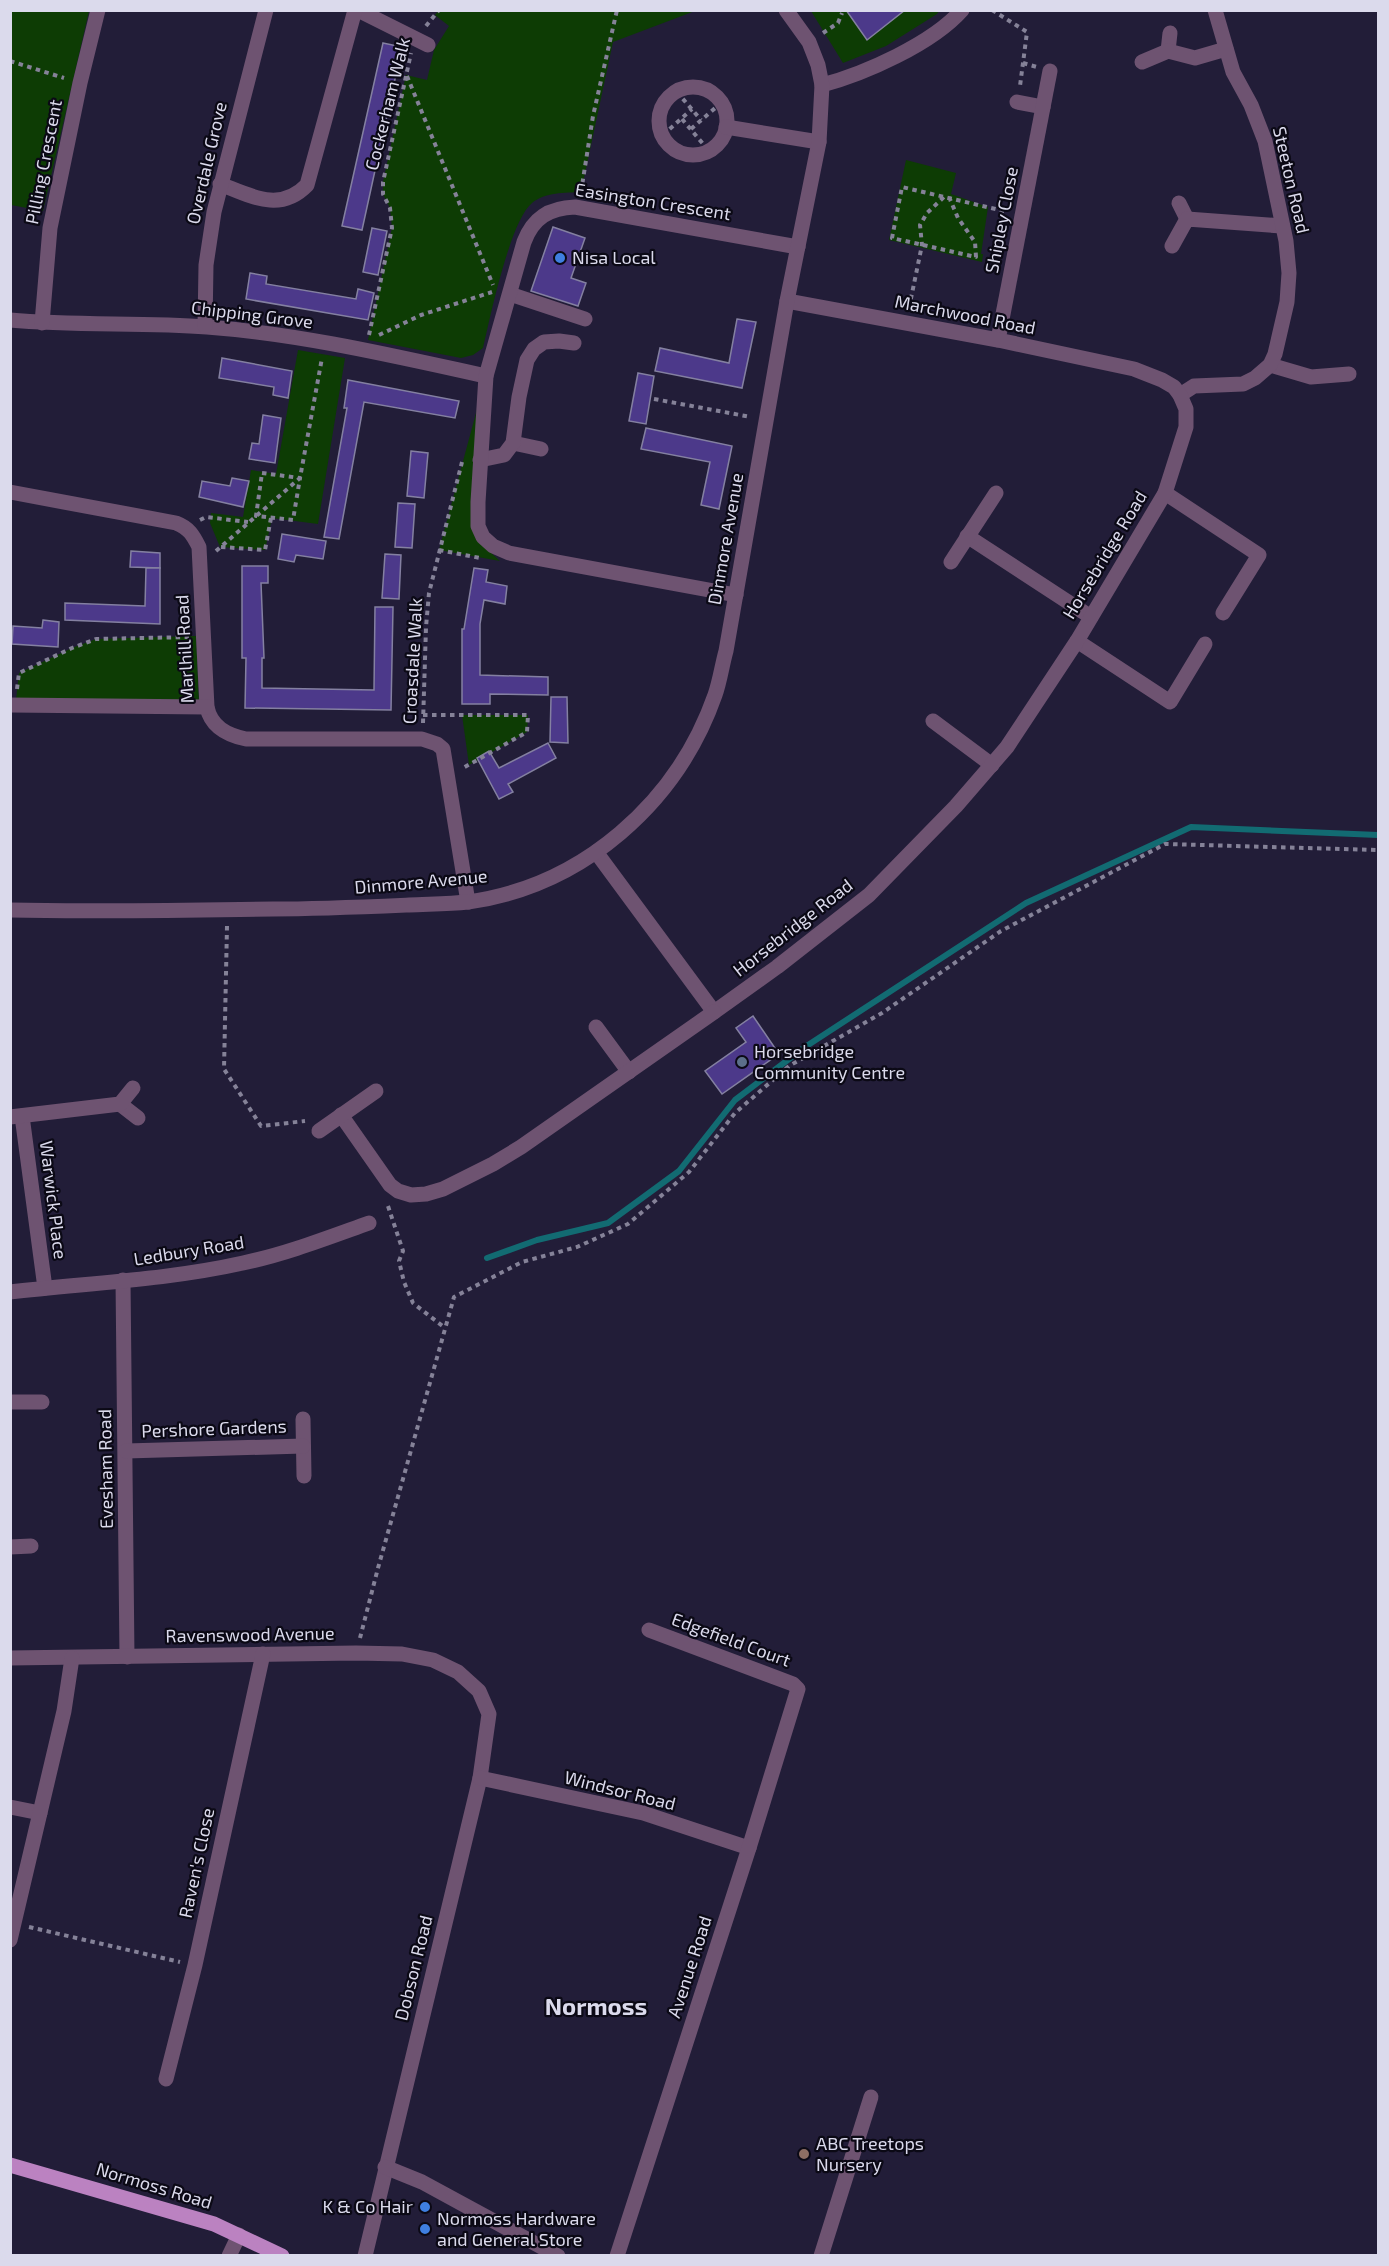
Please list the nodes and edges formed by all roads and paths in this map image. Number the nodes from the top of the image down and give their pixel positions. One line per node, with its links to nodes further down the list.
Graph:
1 (98, 10): 20 (street, Pilling Crescent)
2 (266, 10): 34 (street, Overdale Grove)
3 (356, 10): 12 (street); 34 (street)
4 (439, 10): 12 (path, Cockerham Walk)
5 (617, 10): 37 (path)
6 (786, 10): 13 (street, Dinmore Avenue)
7 (962, 10): 21 (street)
8 (992, 10): 23 (path)
9 (1215, 10): 14 (street, Steeton Road)
10 (842, 13): 13 (path)
11 (1170, 33): 15 (street)
12 (421, 42): 19 (path, Cockerham Walk)
13 (808, 42): 21 (street, Dinmore Avenue)
14 (1226, 49): 15 (street); 40 (street, Steeton Road)
15 (1168, 51): 17 (street)
16 (10, 61): 20 (path)
17 (1142, 62)
18 (1050, 71): 25 (street, Shipley Close)
19 (406, 75): 19 (path, Cockerham Walk)
20 (80, 83): 48 (street, Pilling Crescent)
21 (822, 85): 32 (street, Dinmore Avenue)
22 (676, 92): 24 (street); 26 (path); 31 (street)
23 (1017, 102): 25 (street)
24 (721, 103): 28 (path); 29 (street)
25 (1043, 107): 38 (street, Shipley Close)
26 (692, 110): 27 (path); 28 (path)
27 (682, 119): 30 (path); 31 (path)
28 (701, 120): 30 (path)
29 (726, 127): 32 (street); 33 (street)
30 (691, 129): 33 (path)
31 (663, 135): 33 (street)
32 (819, 142): 43 (street, Dinmore Avenue)
33 (709, 151)
34 (220, 184): 50 (street, Overdale Grove)
35 (947, 196): 38 (path); 41 (path); 41 (path); 41 (path)
36 (1179, 203): 39 (street)
37 (578, 208): 43 (street, Easington Crescent); 44 (street, Easington Crescent)
38 (1022, 215): 51 (street, Shipley Close)
39 (1187, 219): 40 (street); 42 (street)
40 (1282, 226): 54 (street, Steeton Road)
41 (922, 245): 49 (path)
42 (1172, 246)
43 (798, 247): 45 (street, Dinmore Avenue)
44 (510, 294): 46 (street); 56 (street, Easington Crescent)
45 (787, 301): 49 (street, Marchwood Road); 59 (street, Dinmore Avenue)
46 (585, 319)
47 (10, 320): 48 (street, Chipping Grove)
48 (42, 323): 50 (street, Chipping Grove)
49 (906, 323): 51 (street, Marchwood Road)
50 (205, 326): 52 (street, Chipping Grove)
51 (998, 340): 57 (street, Marchwood Road)
52 (325, 343): 56 (street, Chipping Grove); 64 (path)
53 (574, 343): 60 (street)
54 (1270, 365): 55 (street); 57 (street)
55 (1348, 374)
56 (486, 376): 62 (street, Easington Crescent)
57 (1180, 395): 67 (street, Horsebridge Road)
58 (654, 399): 59 (path)
59 (767, 420): 76 (street, Dinmore Avenue)
60 (513, 443): 61 (street); 62 (street)
61 (541, 449)
62 (480, 460): 76 (street, Easington Crescent)
63 (462, 461): 84 (path, Croasdale Walk)
64 (300, 478): 68 (path); 68 (path); 69 (path)
65 (10, 492): 71 (street)
66 (996, 493): 72 (street)
67 (1165, 493): 77 (street); 78 (street, Horsebridge Road)
68 (256, 516): 69 (path); 70 (path)
69 (271, 518): 73 (path)
70 (249, 522): 71 (path); 73 (path)
71 (186, 527): 75 (street, Marlhill Road)
72 (968, 536): 74 (street); 78 (street)
73 (220, 547): 75 (path)
74 (951, 562)
75 (200, 567): 79 (street, Marlhill Road)
76 (736, 595): 90 (street, Dinmore Avenue)
77 (1223, 613)
78 (1091, 617): 80 (street, Horsebridge Road)
79 (204, 636): 82 (path); 83 (street, Marlhill Road)
80 (1077, 640): 81 (street); 87 (street, Horsebridge Road)
81 (1204, 644)
82 (13, 705): 83 (street)
83 (207, 707): 86 (street, Marlhill Road)
84 (423, 715): 86 (path, Croasdale Walk); 88 (path)
85 (933, 721): 87 (street)
86 (422, 739): 88 (street)
87 (992, 765): 94 (street, Horsebridge Road)
88 (449, 775): 91 (street)
89 (1378, 850): 109 (path)
90 (596, 852): 91 (street, Dinmore Avenue); 94 (street)
91 (468, 902): 93 (street, Dinmore Avenue)
92 (10, 910): 93 (street, Dinmore Avenue)
93 (227, 910): 103 (path)
94 (714, 1012): 96 (street, Horsebridge Road)
95 (596, 1027): 96 (street)
96 (629, 1071): 100 (street, Horsebridge Road)
97 (133, 1088): 99 (street)
98 (376, 1091): 100 (street)
99 (120, 1104): 101 (street, Warwick Place); 102 (street)
100 (341, 1115): 103 (street)
101 (16, 1117): 107 (street, Warwick Place)
102 (138, 1118)
103 (320, 1131)
104 (388, 1206): 109 (path)
105 (369, 1223): 106 (street, Ledbury Road)
106 (123, 1280): 107 (street, Ledbury Road); 114 (street, Evesham Road)
107 (45, 1288): 108 (street, Ledbury Road)
108 (10, 1292)
109 (445, 1328): 119 (path)
110 (10, 1402): 111 (street)
111 (42, 1402)
112 (303, 1419): 113 (street, Pershore Gardens)
113 (303, 1446): 114 (street, Pershore Gardens); 115 (street, Pershore Gardens)
114 (126, 1451): 121 (street, Evesham Road)
115 (304, 1476)
116 (31, 1546): 117 (street)
117 (10, 1547)
118 (649, 1630): 124 (street, Edgefield Court)
119 (357, 1653): 120 (street, Ravenswood Avenue); 125 (street, Ravenswood Avenue)
120 (263, 1654): 121 (street, Ravenswood Avenue); 132 (street, Raven's Close)
121 (127, 1657): 122 (street, Ravenswood Avenue)
122 (72, 1658): 123 (street, Ravenswood Avenue); 128 (street)
123 (10, 1659)
124 (798, 1689): 129 (street, Avenue Road)
125 (479, 1691): 126 (street, Dobson Road)
126 (480, 1778): 129 (street, Windsor Road); 136 (street, Dobson Road)
127 (10, 1807): 128 (street)
128 (40, 1813): 130 (street)
129 (749, 1848): 142 (street, Avenue Road)
130 (14, 1923): 131 (street); 132 (path)
131 (10, 1940)
132 (195, 1965): 133 (street, Raven's Close)
133 (166, 2079)
134 (871, 2097): 143 (street)
135 (10, 2165): 137 (main road, Normoss Road)
136 (386, 2167): 140 (street, Dobson Road); 141 (street)
137 (238, 2235): 138 (street); 139 (main road, Normoss Road)
138 (229, 2256)
139 (282, 2256)
140 (365, 2256)
141 (558, 2256)
142 (617, 2256)
143 (821, 2256)

